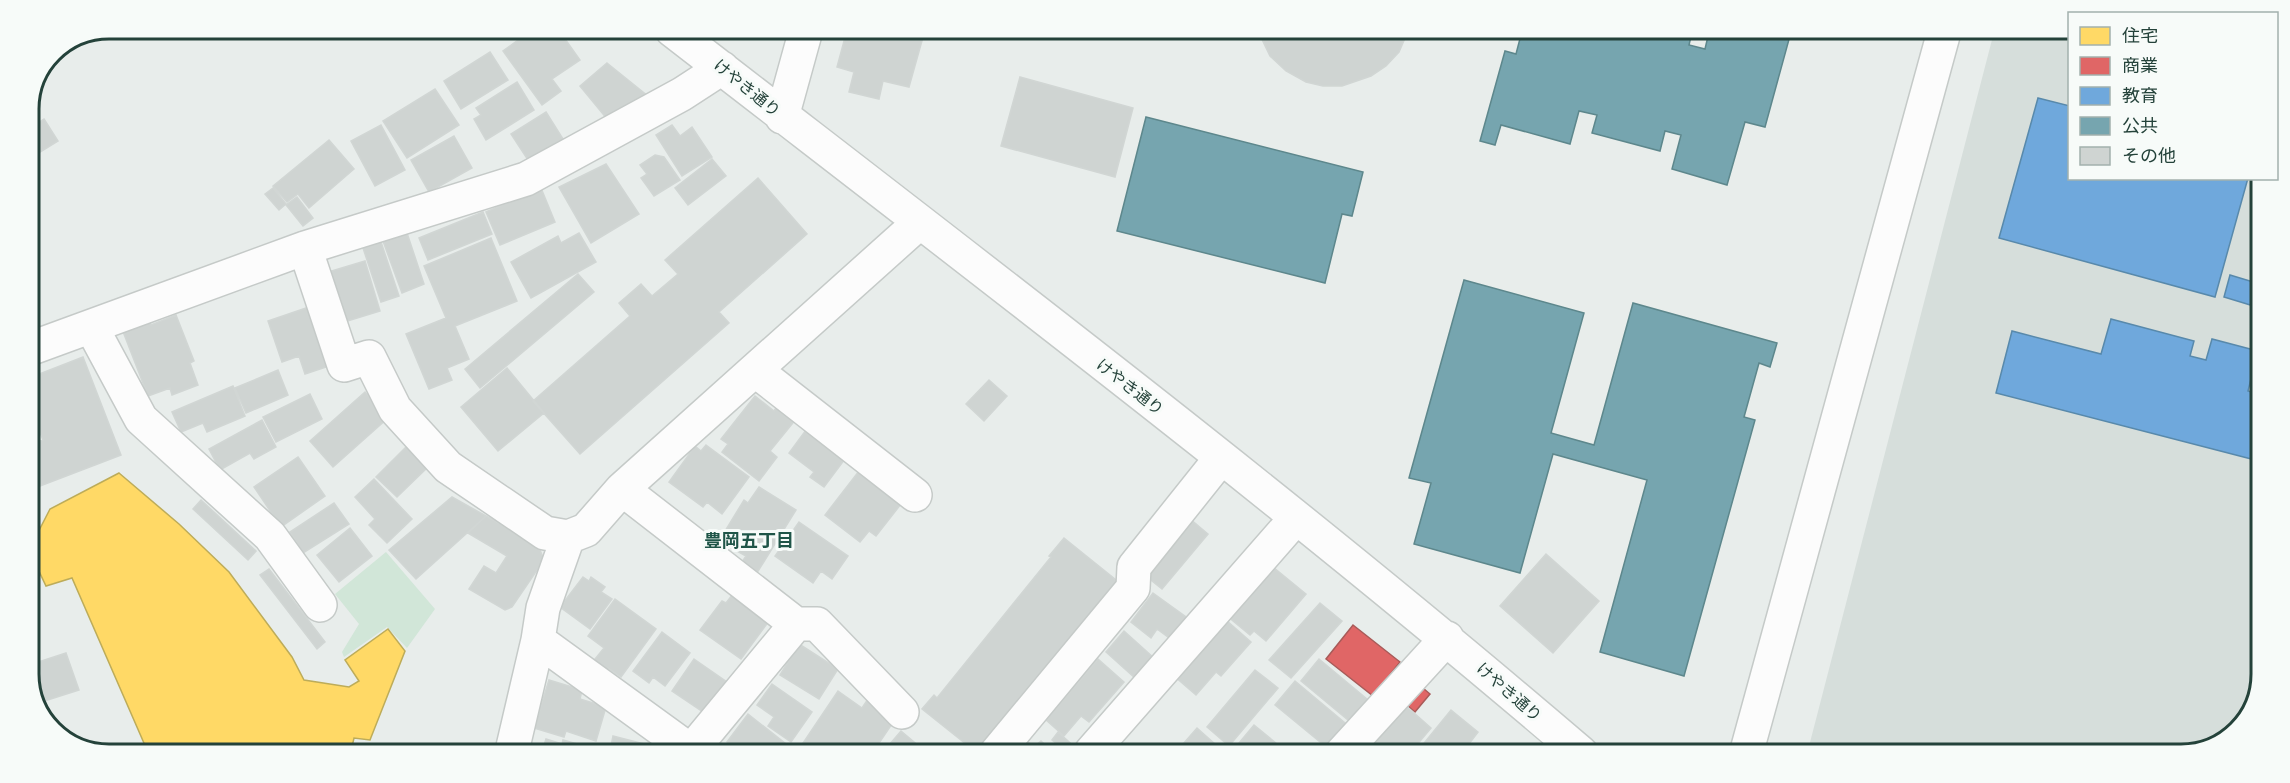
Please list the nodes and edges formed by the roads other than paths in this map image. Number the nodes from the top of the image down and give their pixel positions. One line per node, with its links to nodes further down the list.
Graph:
1 (684, 39): 4 (street, けやき通り)
2 (804, 39): 5 (street)
3 (1942, 39): 28 (street)
4 (722, 68): 5 (street, けやき通り); 7 (street)
5 (782, 117): 6 (street, けやき通り)
6 (920, 222): 10 (street); 11 (street, けやき通り)
7 (305, 248): 8 (street); 15 (street)
8 (92, 327): 9 (street); 16 (street)
9 (39, 346)
10 (755, 370): 12 (street); 13 (street)
11 (1221, 458): 14 (street, けやき通り); 24 (street)
12 (622, 489): 15 (street); 17 (street)
13 (915, 495)
14 (1296, 518): 18 (street, けやき通り); 25 (street)
15 (568, 537): 19 (street)
16 (320, 605)
17 (796, 624): 20 (street); 23 (street)
18 (1447, 638): 26 (street); 27 (street, けやき通り)
19 (538, 640): 21 (street); 22 (street)
20 (902, 712)
21 (514, 744)
22 (681, 744)
23 (697, 744)
24 (1004, 744)
25 (1098, 744)
26 (1350, 744)
27 (1571, 744)
28 (1749, 744)

